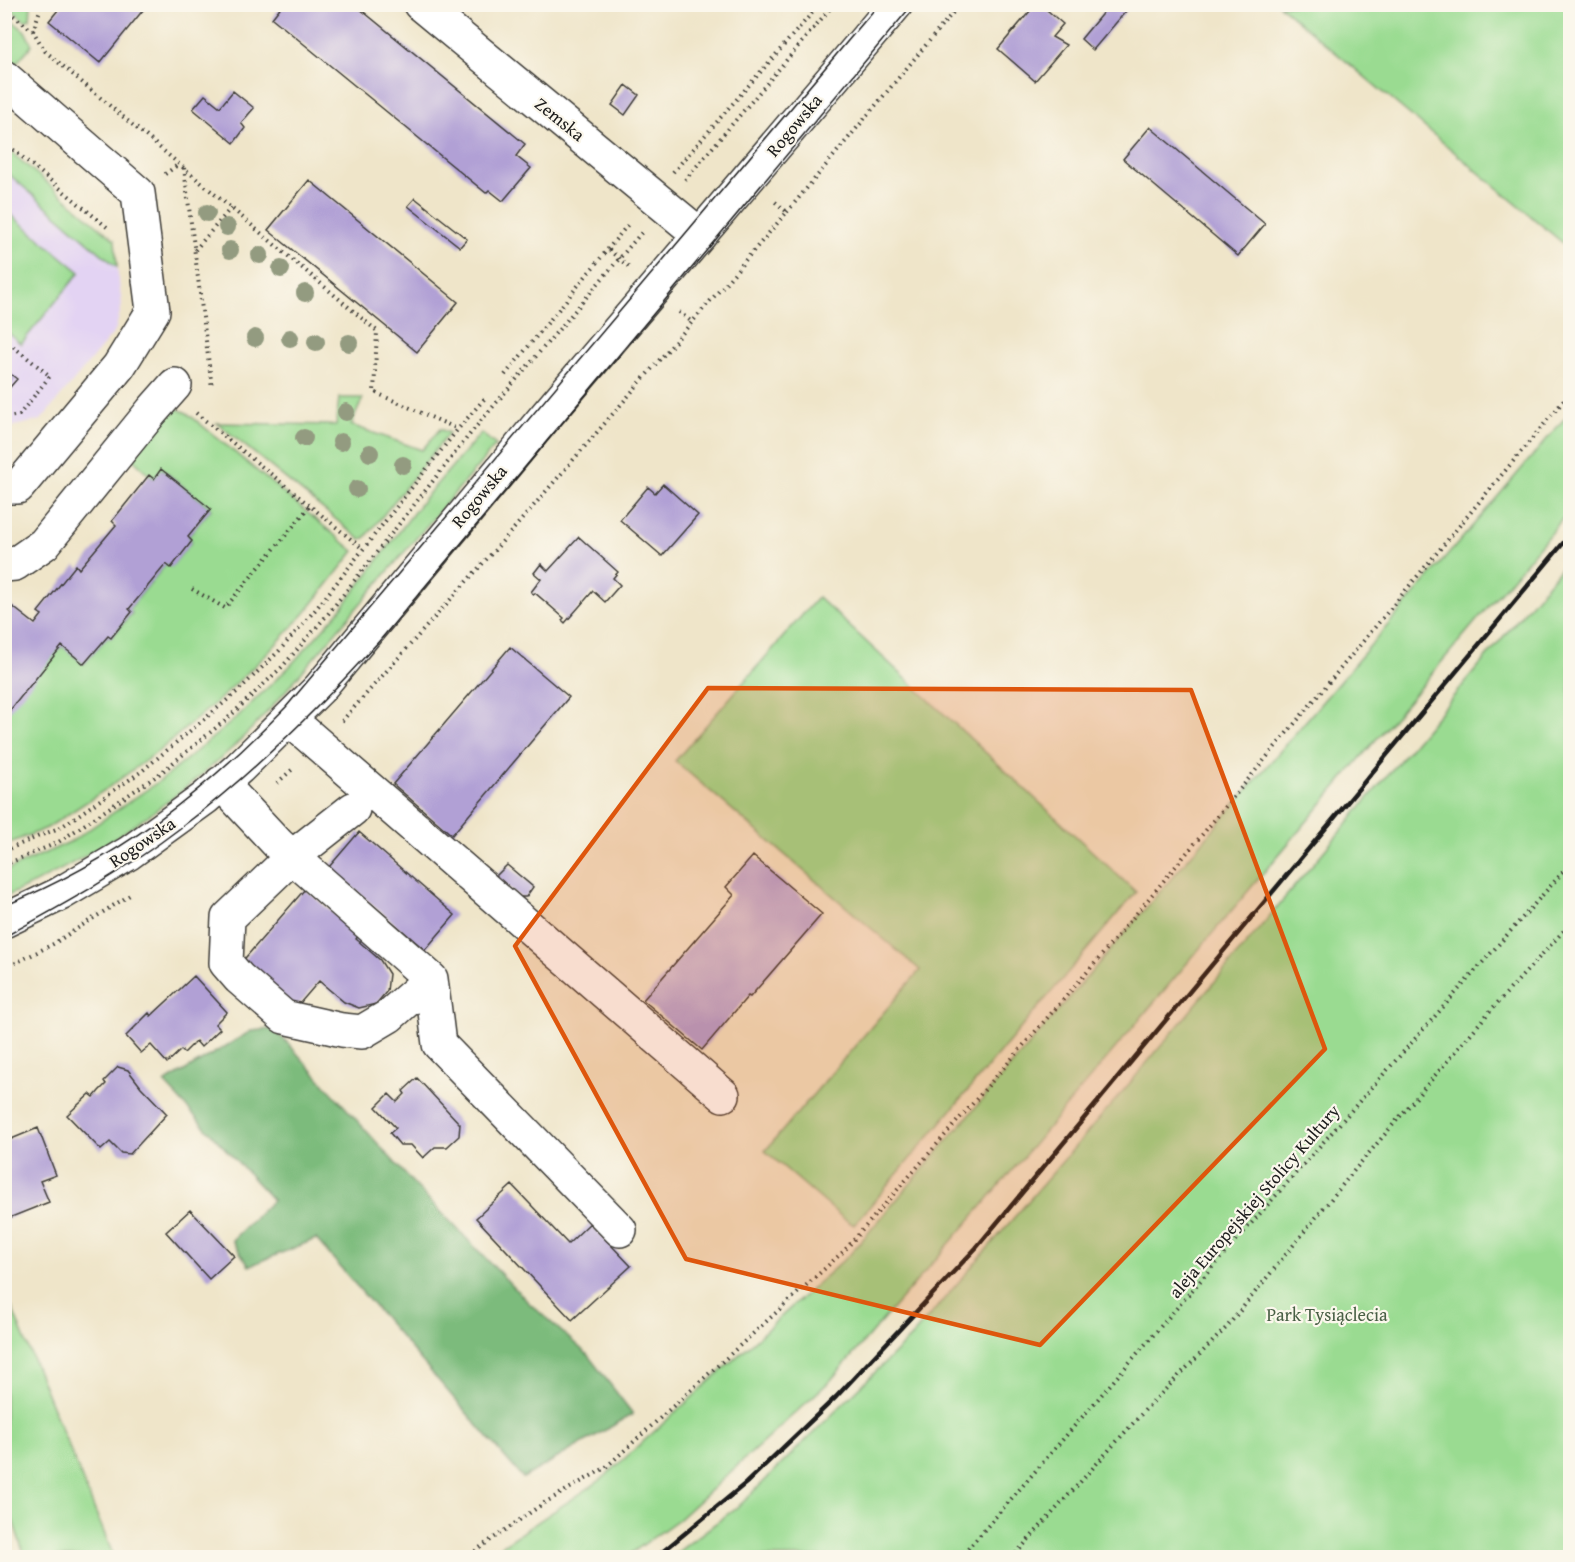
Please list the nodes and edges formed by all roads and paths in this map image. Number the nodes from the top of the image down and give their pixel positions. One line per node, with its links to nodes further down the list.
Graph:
1 (42, 4): 10 (path)
2 (420, 4): 23 (street, Zemska)
3 (812, 4): 9 (path)
4 (820, 4): 9 (path)
5 (834, 4): 17 (path)
6 (896, 4): 23 (street, Rogowska)
7 (960, 4): 19 (path)
8 (4, 8): 10 (path)
9 (817, 9): 12 (path)
10 (33, 31): 15 (path)
11 (4, 76): 33 (street)
12 (703, 138): 14 (path); 16 (path)
13 (4, 142): 22 (path)
14 (708, 142)
15 (184, 168): 18 (path); 24 (path)
16 (673, 173)
17 (684, 181)
18 (231, 208): 24 (path); 32 (path)
19 (787, 212)
20 (631, 222): 26 (path)
21 (644, 229): 44 (path)
22 (109, 230)
23 (700, 235): 38 (street, Rogowska)
24 (195, 250): 28 (path)
25 (4, 339): 31 (path)
26 (505, 375)
27 (172, 388): 34 (path); 36 (street)
28 (212, 388)
29 (1570, 393): 50 (path)
30 (486, 397): 32 (path)
31 (4, 418)
32 (458, 429): 35 (path)
33 (4, 487)
34 (310, 506): 35 (path); 37 (path)
35 (363, 549): 41 (path)
36 (4, 565)
37 (192, 588)
38 (289, 719): 39 (street, Rogowska); 48 (street)
39 (221, 783): 42 (street); 45 (street, Rogowska)
40 (353, 809): 42 (street)
41 (4, 851)
42 (292, 857): 47 (street); 47 (street)
43 (1570, 864): 51 (path, aleja Europejskiej Stolicy Kultury)
44 (4, 865)
45 (4, 921)
46 (1570, 924): 52 (path)
47 (431, 979): 49 (street)
48 (723, 1095)
49 (620, 1230)
50 (465, 1557)
51 (960, 1557)
52 (1012, 1557)

